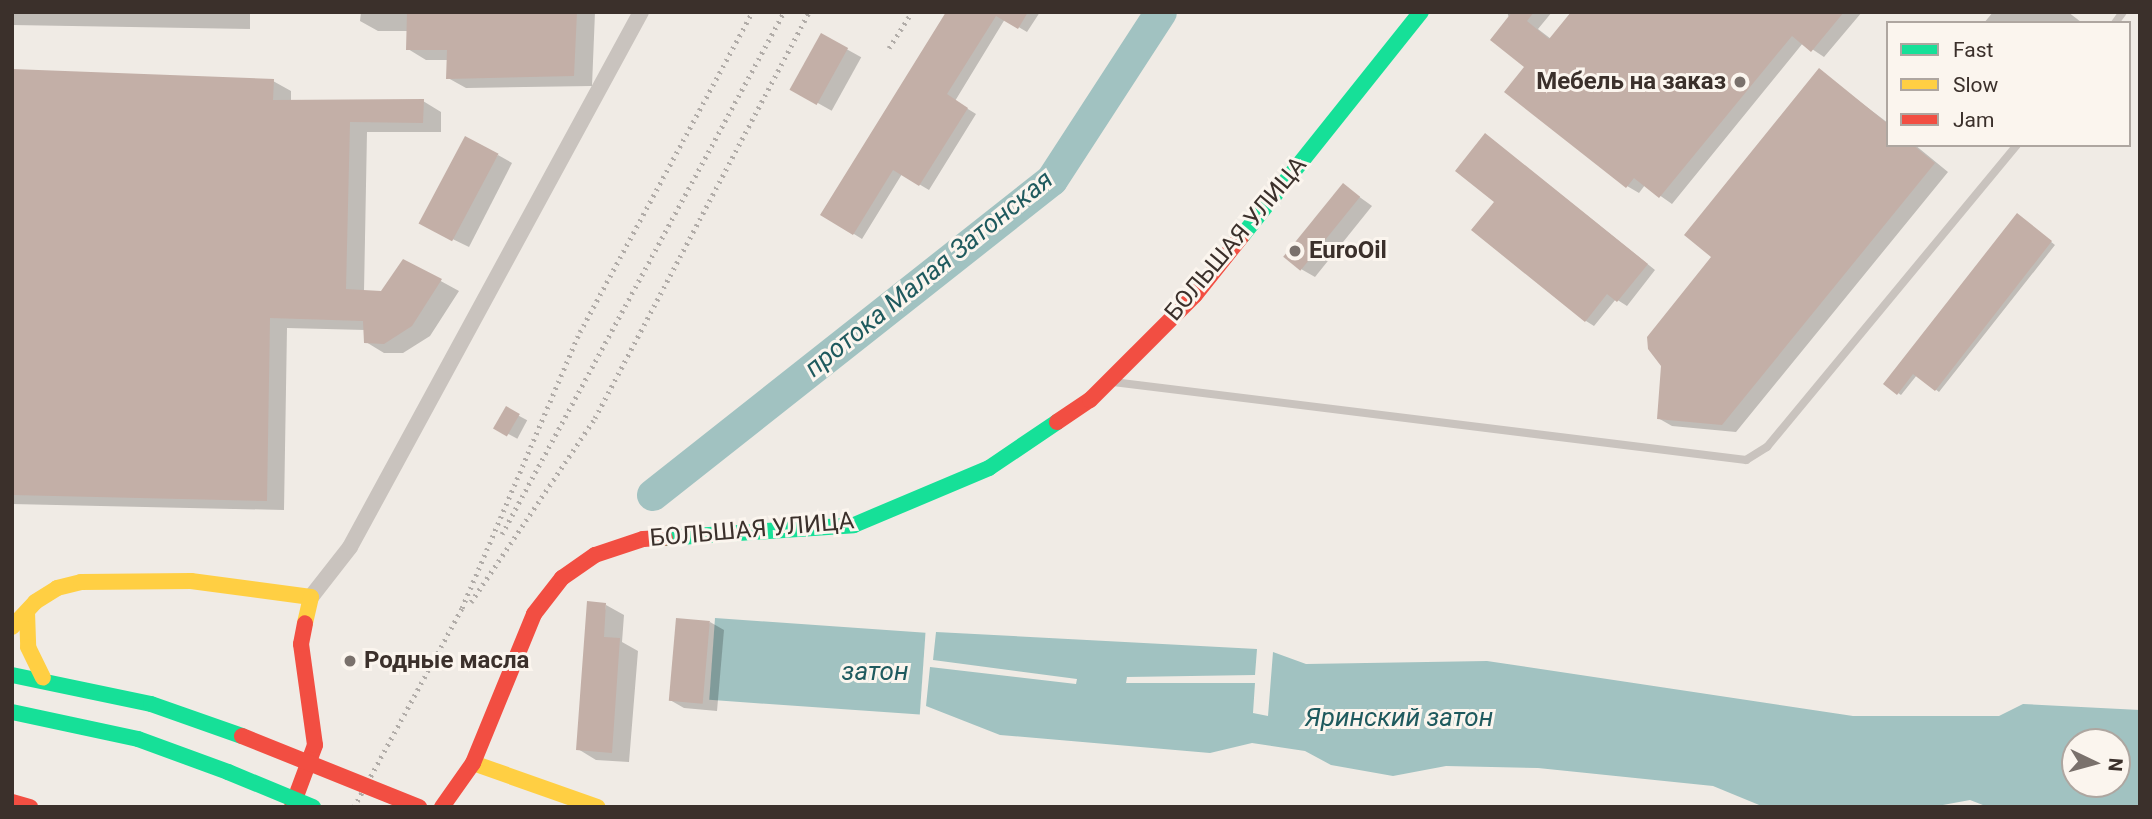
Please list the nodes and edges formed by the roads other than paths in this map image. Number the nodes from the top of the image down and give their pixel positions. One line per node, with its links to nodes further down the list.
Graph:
1 (641, 12): 5 (street)
2 (1421, 12): 4 (main road, БОЛЬШАЯ УЛИЦА)
3 (2015, 147): 4 (lane)
4 (1108, 382): 11 (main road, БОЛЬШАЯ УЛИЦА)
5 (311, 597): 6 (main road); 14 (main road)
6 (27, 612): 7 (main road); 9 (main road)
7 (12, 627)
8 (12, 675): 9 (main road)
9 (43, 678): 16 (main road, bridge)
10 (12, 712): 15 (main road, bridge)
11 (473, 763): 17 (main road, БОЛЬШАЯ УЛИЦА); 18 (main road)
12 (12, 803): 13 (main road)
13 (30, 807)
14 (292, 807)
15 (313, 807)
16 (419, 807)
17 (442, 807)
18 (597, 807)

